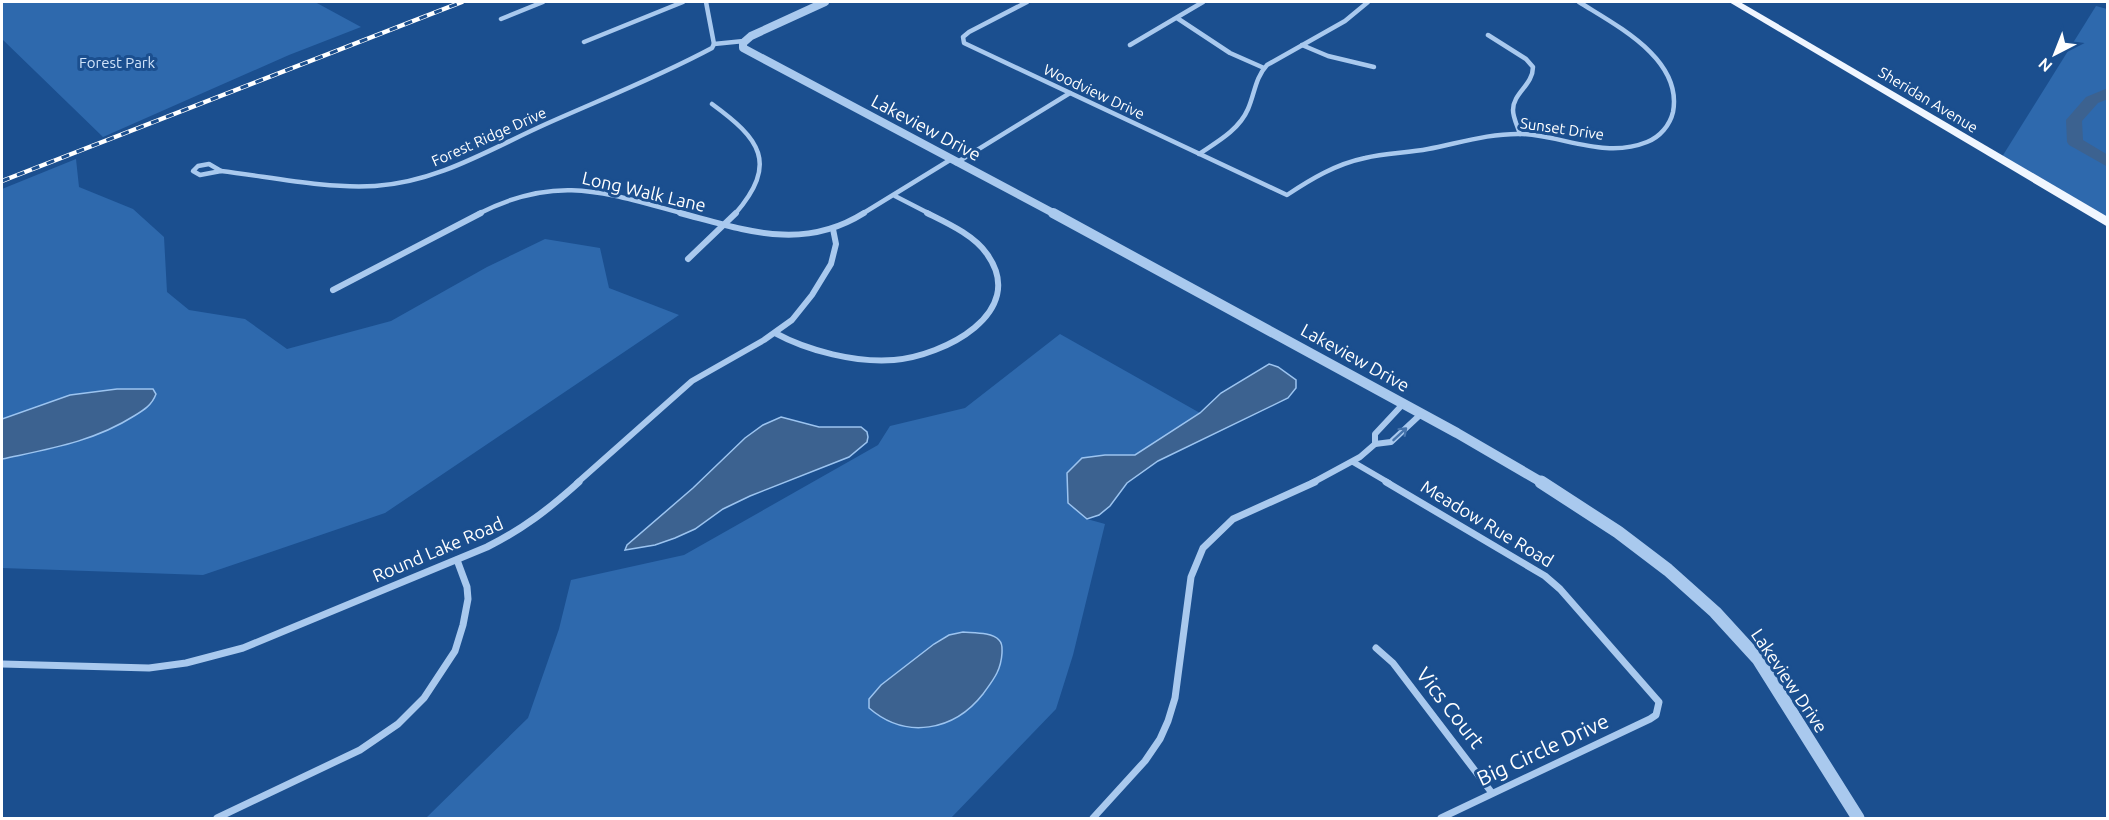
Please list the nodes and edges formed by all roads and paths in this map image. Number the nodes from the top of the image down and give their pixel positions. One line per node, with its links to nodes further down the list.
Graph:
1 (543, 2): 11 (street)
2 (683, 2): 14 (street)
3 (706, 2): 15 (street)
4 (825, 2): 13 (street)
5 (1027, 2): 20 (street, Woodview Drive)
6 (1203, 2): 10 (street)
7 (1368, 2): 17 (street)
8 (1579, 2): 22 (street, Sunset Drive)
9 (1734, 2): 28 (main road, Sheridan Avenue)
10 (1177, 18): 16 (street); 19 (street)
11 (501, 19)
12 (1488, 35): 22 (street)
13 (744, 41): 15 (street); 24 (street, Lakeview Drive)
14 (584, 42)
15 (714, 44): 25 (street, Forest Ridge Drive)
16 (1130, 45)
17 (1302, 45): 18 (street); 19 (street)
18 (1374, 67)
19 (1264, 68): 23 (street)
20 (1070, 93): 23 (street, Woodview Drive); 24 (street, Long Walk Lane)
21 (712, 104): 29 (street)
22 (1520, 134): 26 (street, Sunset Drive)
23 (1199, 154): 26 (street, Woodview Drive)
24 (953, 162): 27 (street, Long Walk Lane); 34 (street, Lakeview Drive)
25 (221, 171): 25 (street, Forest Ridge Drive)
26 (1287, 195)
27 (895, 196): 30 (street, Long Walk Lane); 33 (street)
28 (2108, 223)
29 (725, 225): 30 (street, Long Walk Lane); 31 (street); 32 (street, Long Walk Lane)
30 (833, 229): 33 (street, Round Lake Road)
31 (688, 258)
32 (333, 290)
33 (775, 333): 38 (street, Round Lake Road)
34 (1403, 404): 35 (street, Lakeview Drive); 36 (street)
35 (1421, 414): 36 (street, one-way to 35); 46 (street, Lakeview Drive)
36 (1375, 444): 37 (street)
37 (1353, 462): 41 (street, Meadow Rue Road); 44 (street)
38 (457, 560): 40 (street, Round Lake Road); 43 (street)
39 (1376, 648): 42 (street, Vics Court)
40 (2, 664)
41 (1658, 710): 42 (street, Big Circle Drive)
42 (1492, 793): 45 (street, Big Circle Drive)
43 (217, 819)
44 (1093, 819)
45 (1441, 819)
46 (1858, 819)

